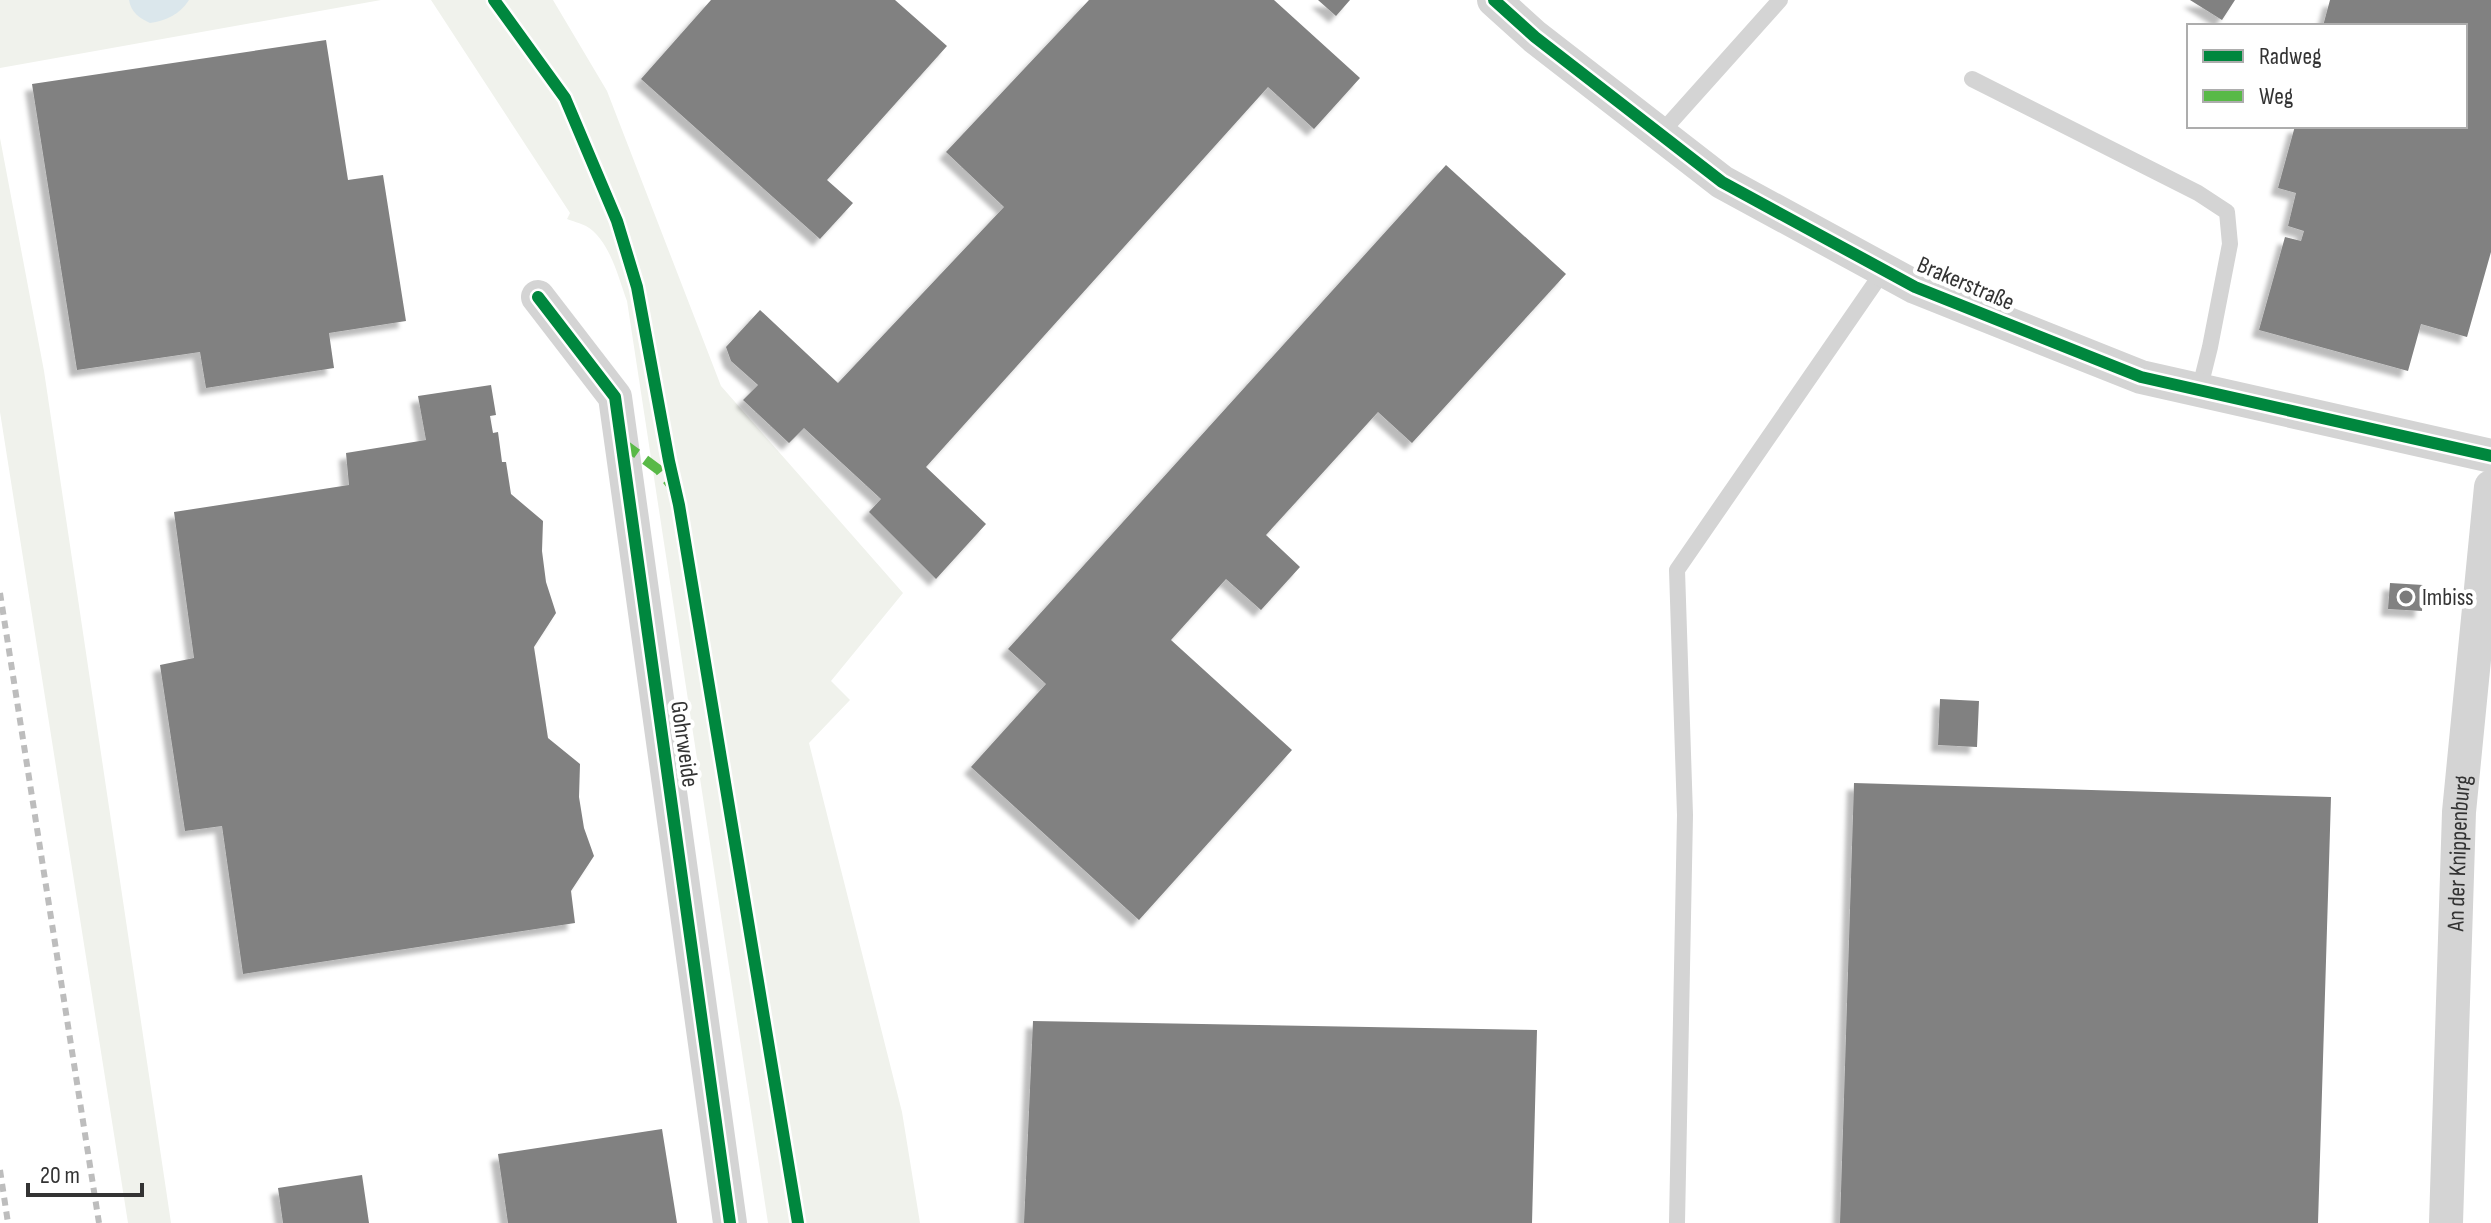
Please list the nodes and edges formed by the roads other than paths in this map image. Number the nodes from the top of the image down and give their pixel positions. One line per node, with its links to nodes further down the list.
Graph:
1 (1494, 0): 4 (street, Brakerstraße)
2 (1780, 0): 4 (lane)
3 (1972, 79): 7 (lane)
4 (1660, 134): 5 (street, Brakerstraße)
5 (1884, 270): 7 (street, Brakerstraße); 11 (lane)
6 (538, 297): 10 (street, Gohrweide)
7 (2199, 391): 8 (street, Brakerstraße)
8 (2491, 456)
9 (2491, 487): 12 (street, An der Knippenburg)
10 (730, 1223)
11 (1677, 1223)
12 (2446, 1223)

